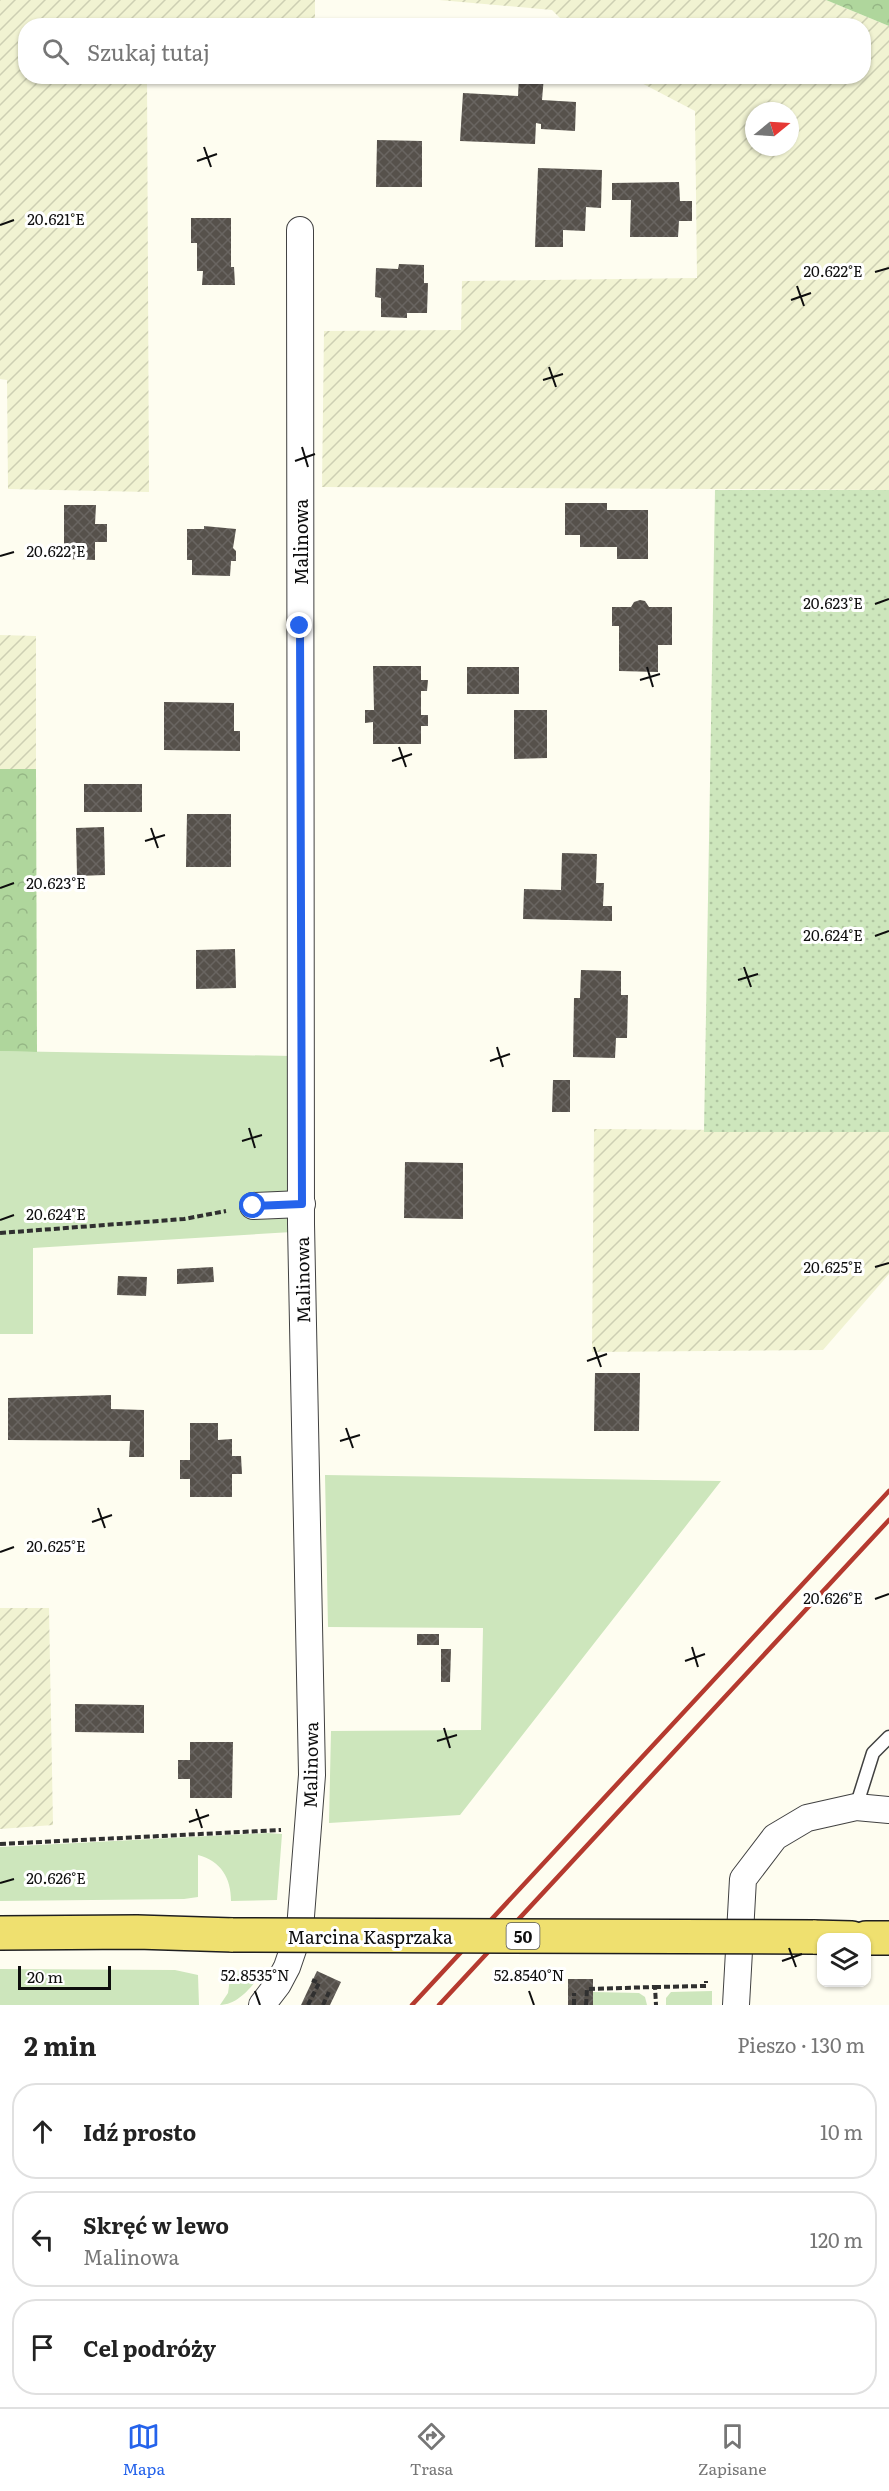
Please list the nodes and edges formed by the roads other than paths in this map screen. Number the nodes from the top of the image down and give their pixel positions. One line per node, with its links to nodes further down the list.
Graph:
1 (300, 230): 2 (street, Malinowa)
2 (302, 1204): 3 (street); 11 (street, Malinowa)
3 (253, 1206)
4 (889, 1737): 5 (lane)
5 (856, 1807): 6 (street); 13 (street)
6 (889, 1810)
7 (0, 1933): 8 (main road, Marcina Kasprzaka / 50, bridge)
8 (817, 1937)
9 (871, 1938): 10 (main road)
10 (889, 1938)
11 (287, 1967): 12 (street, Marcina Kasprzaka)
12 (261, 2005)
13 (736, 2005)

